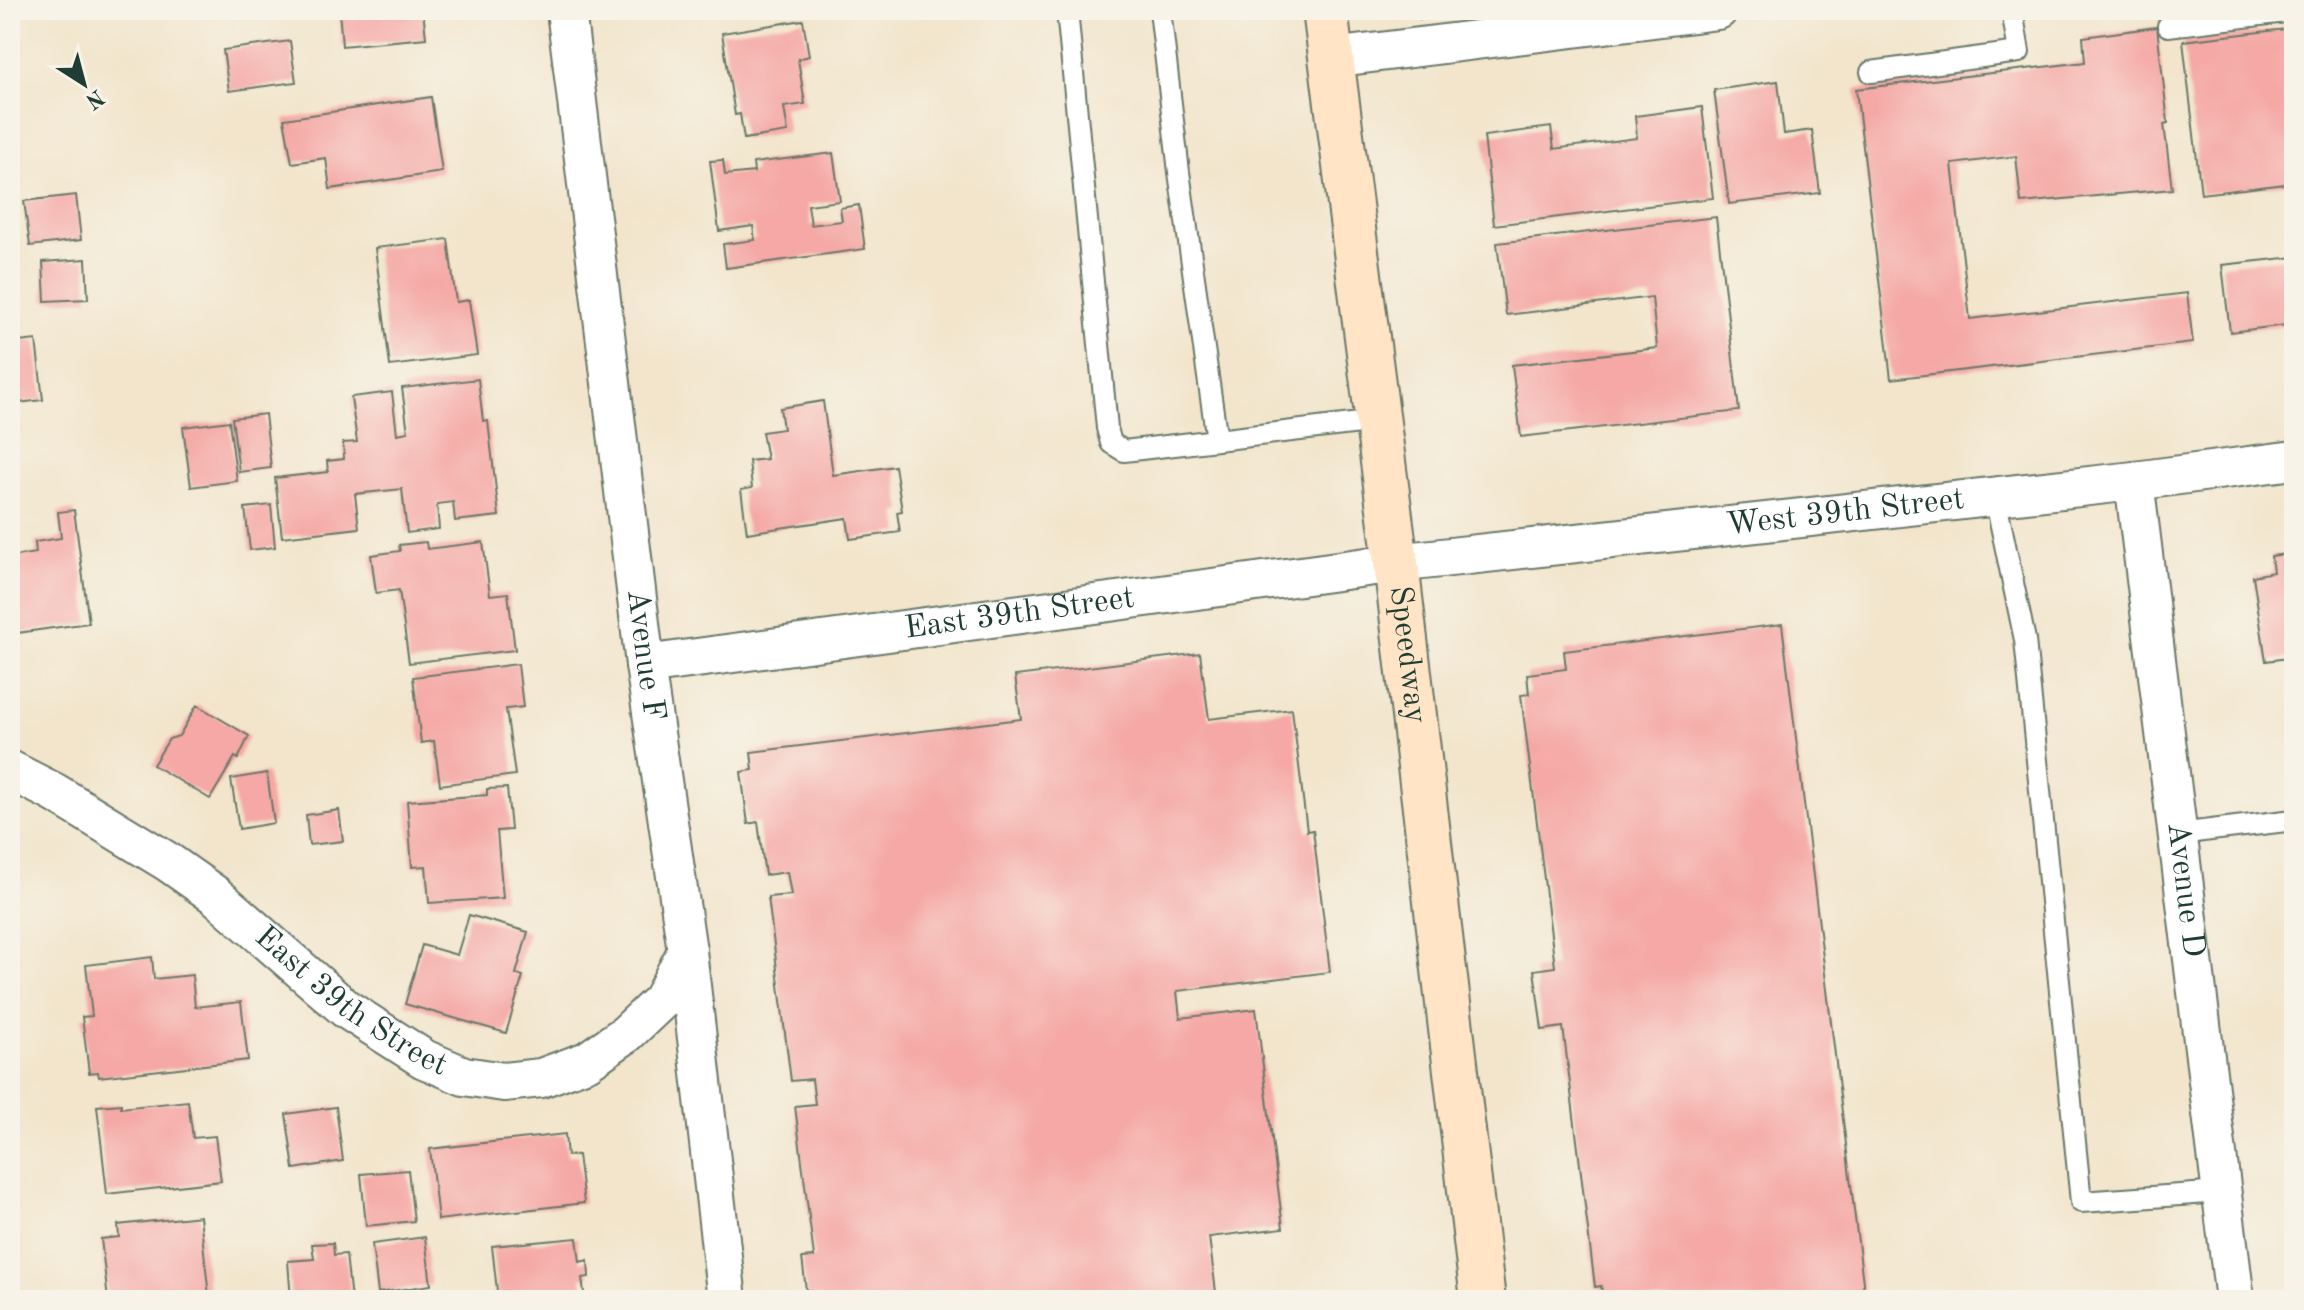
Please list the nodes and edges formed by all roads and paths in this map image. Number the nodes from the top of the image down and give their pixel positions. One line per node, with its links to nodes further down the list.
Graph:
1 (566, 10): 17 (street, Avenue F)
2 (1067, 10): 12 (lane)
3 (1160, 10): 12 (lane)
4 (1325, 10): 9 (street, Speedway)
5 (1718, 10): 9 (street)
6 (2012, 10): 10 (lane)
7 (2294, 11): 8 (lane)
8 (2168, 26)
9 (1331, 58): 11 (street, Speedway)
10 (1871, 72)
11 (1377, 421): 12 (lane); 16 (street, Speedway)
12 (1217, 440)
13 (2294, 460): 14 (street, West 39th Street)
14 (2134, 481): 15 (street, West 39th Street); 20 (street, Avenue D)
15 (1995, 497): 16 (street, West 39th Street); 22 (lane)
16 (1396, 563): 17 (street, East 39th Street); 24 (street, Speedway)
17 (645, 665): 21 (street, Avenue F)
18 (10, 770): 21 (street, East 39th Street)
19 (2294, 820): 20 (lane)
20 (2178, 834): 22 (street, Avenue D)
21 (687, 951): 23 (street, Avenue F)
22 (2222, 1192): 25 (street, Avenue D)
23 (727, 1300)
24 (1483, 1300)
25 (2235, 1300)

